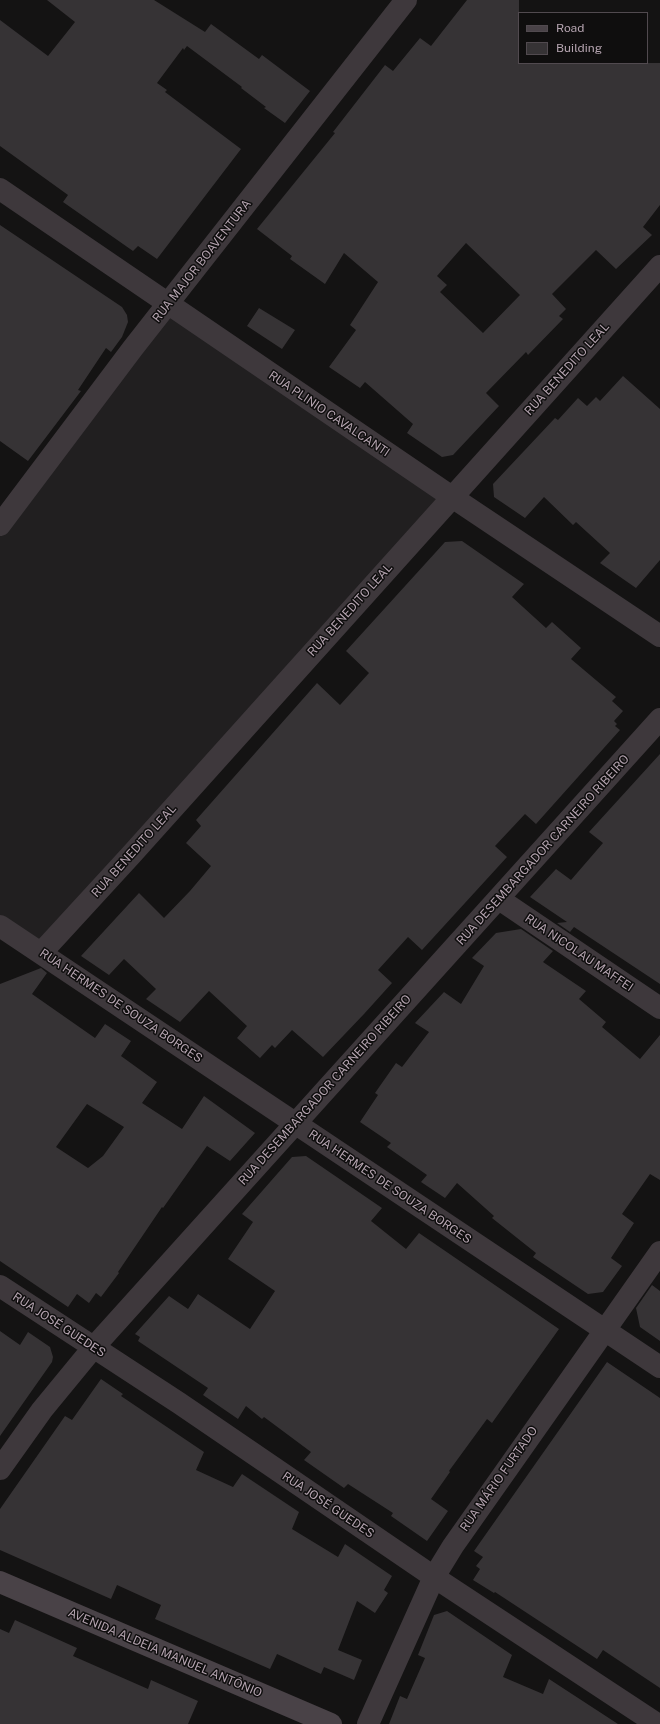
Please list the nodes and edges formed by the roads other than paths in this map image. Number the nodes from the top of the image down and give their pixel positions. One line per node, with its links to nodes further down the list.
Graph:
1 (406, 0): 4 (street, RUA MAJOR BOAVENTURA)
2 (0, 190): 4 (street, RUA PLINIO CAVALCANTI)
3 (660, 266): 5 (street, RUA BENEDITO LEAL)
4 (168, 305): 5 (street, RUA PLINIO CAVALCANTI); 6 (street, RUA MAJOR BOAVENTURA)
5 (452, 497): 7 (street, RUA PLINIO CAVALCANTI); 11 (street, RUA BENEDITO LEAL)
6 (0, 525)
7 (660, 636)
8 (660, 719): 9 (street, RUA DESEMBARGADOR CARNEIRO RIBEIRO)
9 (499, 899): 12 (street, RUA NICOLAU MAFFEI); 13 (street, RUA DESEMBARGADOR CARNEIRO RIBEIRO)
10 (0, 926): 11 (street, RUA HERMES DE SOUZA BORGES)
11 (41, 953): 13 (street, RUA HERMES DE SOUZA BORGES)
12 (660, 1008)
13 (295, 1123): 16 (street, RUA HERMES DE SOUZA BORGES); 17 (street, RUA DESEMBARGADOR CARNEIRO RIBEIRO)
14 (660, 1252): 16 (street, RUA MÁRIO FURTADO)
15 (0, 1286): 17 (street, RUA JOSÉ GUEDES)
16 (604, 1330): 18 (street, RUA HERMES DE SOUZA BORGES); 20 (street, RUA MÁRIO FURTADO)
17 (92, 1348): 19 (street, RUA DESEMBARGADOR CARNEIRO RIBEIRO); 20 (street, RUA JOSÉ GUEDES)
18 (660, 1367)
19 (0, 1468)
20 (434, 1577): 23 (street, RUA MÁRIO FURTADO); 24 (street, RUA JOSÉ GUEDES)
21 (0, 1582): 22 (street, AVENIDA ALDEIA MANUEL ANTÔNIO)
22 (331, 1724)
23 (368, 1724)
24 (657, 1724)

